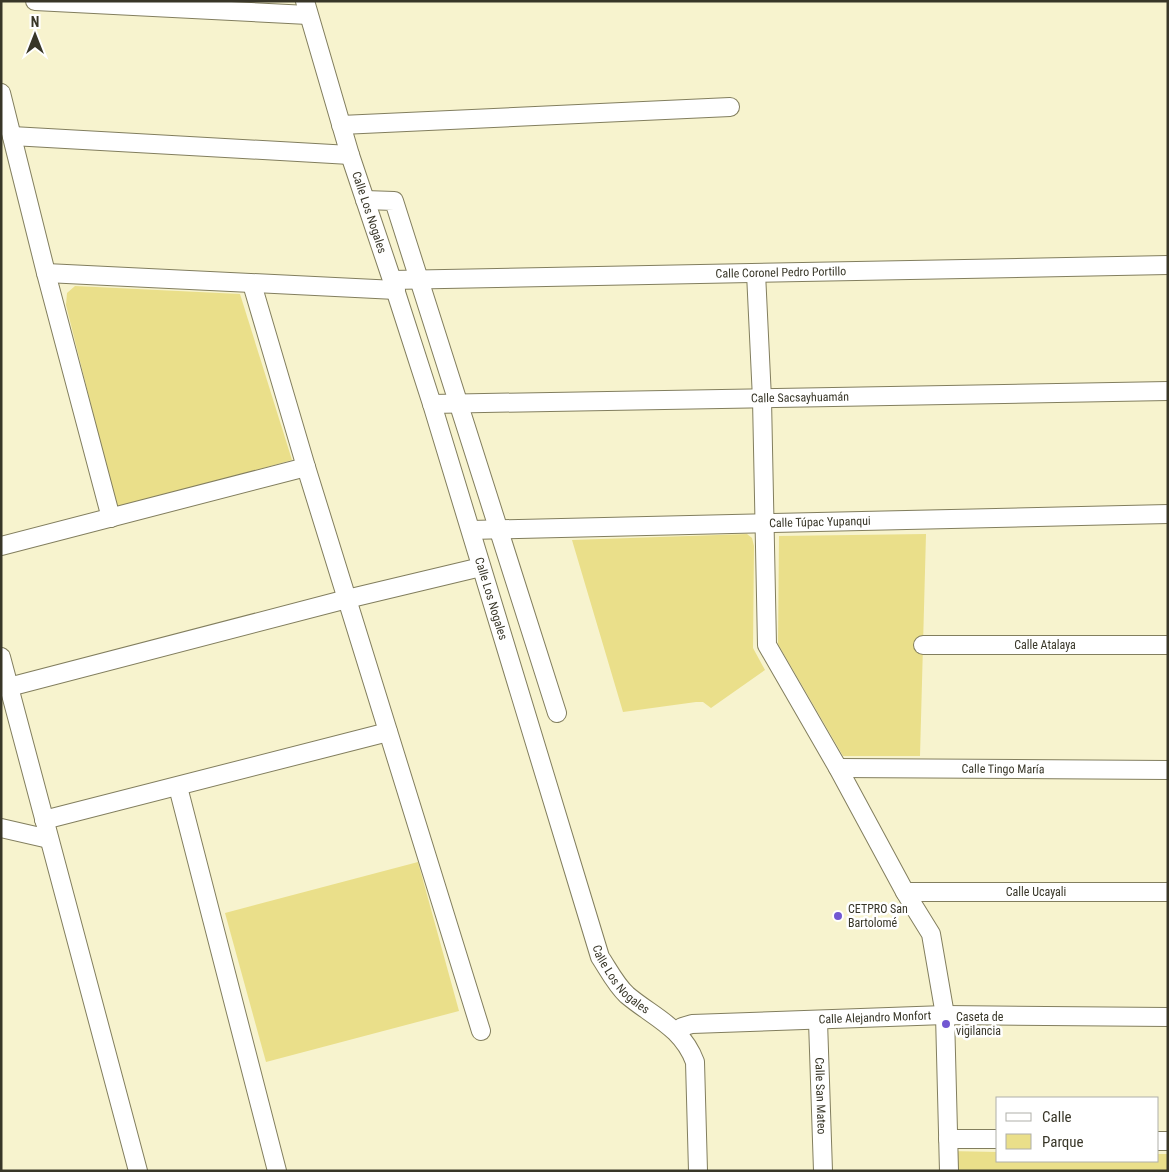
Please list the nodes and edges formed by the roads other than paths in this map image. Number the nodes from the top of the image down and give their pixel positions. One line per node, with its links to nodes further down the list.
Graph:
1 (35, 1): 2 (street)
2 (306, 8): 5 (street, Calle Los Nogales)
3 (1, 92): 6 (street)
4 (730, 107): 5 (street)
5 (341, 125): 7 (street, Calle Los Nogales)
6 (12, 136): 7 (street); 10 (street)
7 (350, 154): 8 (street, Calle Los Nogales)
8 (365, 200): 12 (street); 14 (street, Calle Los Nogales)
9 (1168, 265): 11 (street, Calle Coronel Pedro Portillo)
10 (46, 273): 13 (street, Calle Coronel Pedro Portillo); 21 (street)
11 (756, 273): 12 (street, Calle Coronel Pedro Portillo); 16 (street)
12 (417, 279): 14 (street, Calle Coronel Pedro Portillo); 18 (street)
13 (252, 284): 14 (street, Calle Coronel Pedro Portillo); 19 (street)
14 (394, 285): 17 (street, Calle Los Nogales)
15 (1168, 391): 16 (street, Calle Sacsayhuamán)
16 (762, 399): 18 (street, Calle Sacsayhuamán); 22 (street)
17 (432, 404): 18 (street, Calle Sacsayhuamán); 24 (street, Calle Los Nogales)
18 (458, 404): 23 (street)
19 (306, 467): 21 (street); 27 (street)
20 (1168, 514): 22 (street, Calle Túpac Yupanqui)
21 (111, 518): 25 (street)
22 (765, 524): 23 (street, Calle Túpac Yupanqui); 34 (street)
23 (498, 529): 24 (street, Calle Túpac Yupanqui); 32 (street)
24 (471, 530): 26 (street, Calle Los Nogales)
25 (1, 546)
26 (481, 567): 27 (street); 46 (street, Calle Los Nogales)
27 (347, 599): 31 (street); 33 (street)
28 (923, 645): 29 (street, Calle Atalaya)
29 (1168, 646)
30 (1, 657): 31 (street)
31 (5, 686): 37 (street)
32 (557, 713)
33 (388, 732): 36 (street); 45 (street)
34 (838, 768): 35 (street, Calle Tingo María); 40 (street)
35 (1168, 770)
36 (178, 787): 37 (street); 50 (street)
37 (44, 820): 39 (street)
38 (1, 828): 39 (street)
39 (49, 839): 49 (street)
40 (905, 892): 41 (street, Calle Ucayali); 42 (street)
41 (1168, 892)
42 (945, 1015): 43 (street, Calle Alejandro Monfort); 44 (street, Calle Alejandro Monfort); 47 (street)
43 (1168, 1017)
44 (818, 1020): 46 (street, Calle Alejandro Monfort); 52 (street, Calle San Mateo)
45 (480, 1031)
46 (679, 1035): 51 (street, Calle Los Nogales)
47 (948, 1138): 48 (street); 53 (street)
48 (996, 1139)
49 (138, 1171)
50 (277, 1171)
51 (698, 1171)
52 (823, 1171)
53 (949, 1171)

